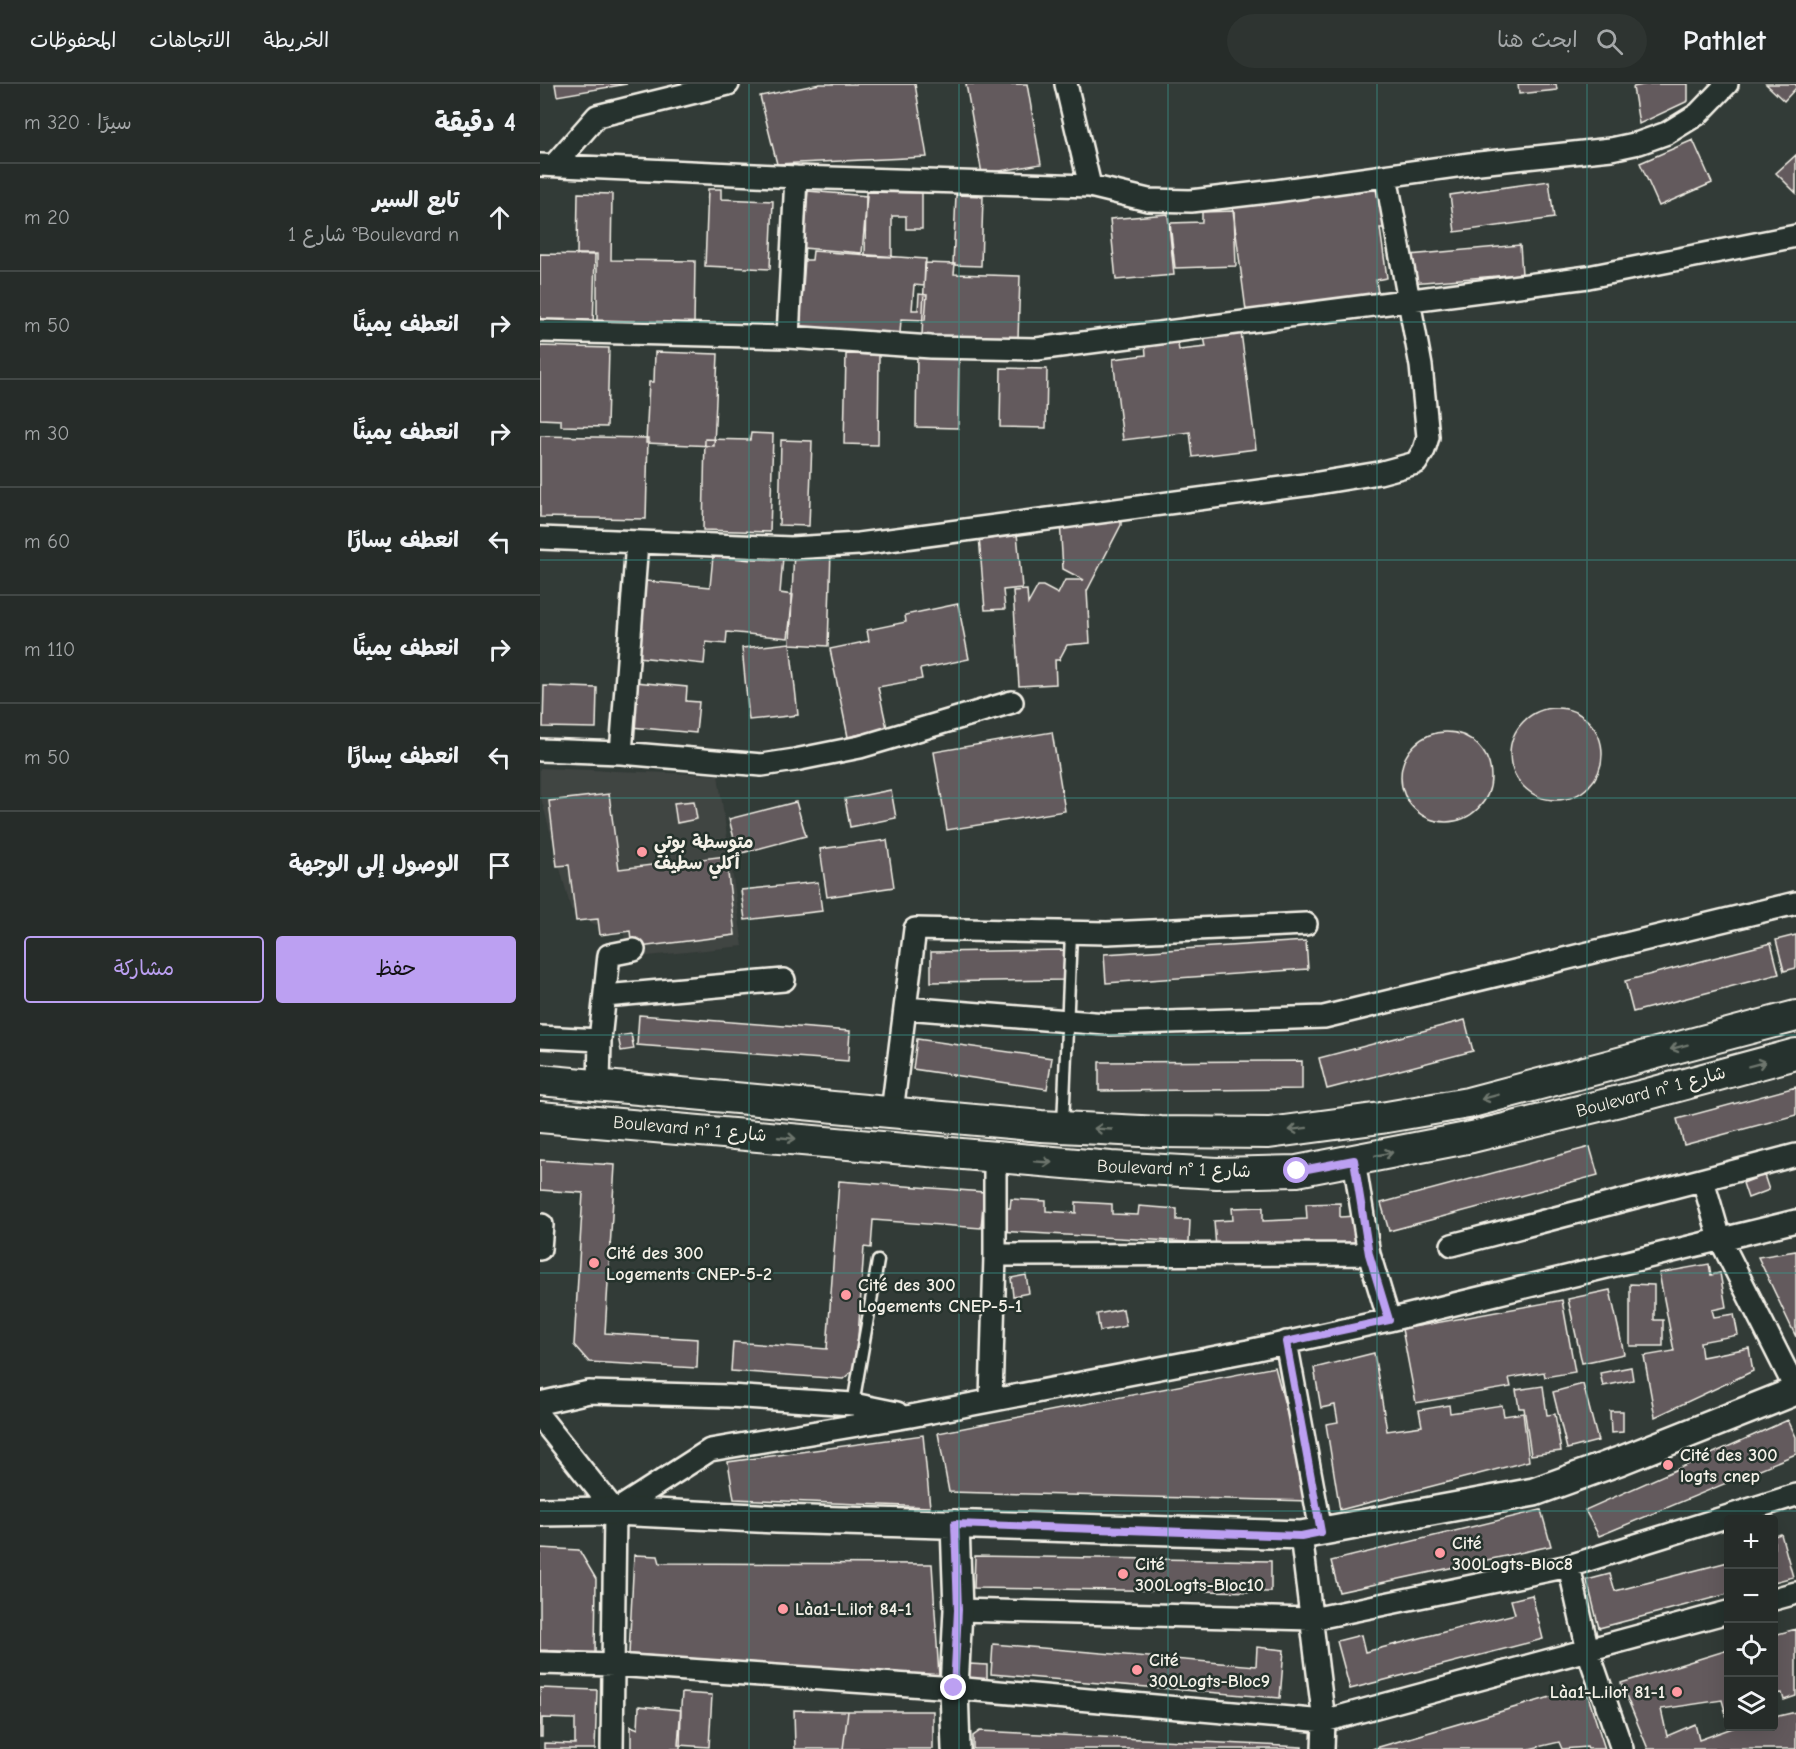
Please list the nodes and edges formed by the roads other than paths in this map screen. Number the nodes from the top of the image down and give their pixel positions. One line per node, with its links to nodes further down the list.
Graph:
1 (728, 84): 4 (street)
2 (1066, 84): 7 (street)
3 (1727, 84): 5 (street)
4 (547, 165): 6 (street)
5 (1386, 176): 7 (street); 9 (street)
6 (796, 177): 7 (street); 11 (street)
7 (1090, 186)
8 (1796, 236): 9 (street)
9 (1408, 300): 11 (street); 13 (street)
10 (540, 331): 11 (street)
11 (788, 337)
12 (540, 538): 13 (street)
13 (638, 542): 16 (street)
14 (1012, 702): 16 (street)
15 (540, 750): 16 (street)
16 (621, 753)
17 (1796, 903): 25 (street)
18 (1306, 924): 19 (street)
19 (1071, 934): 23 (street); 25 (lane)
20 (634, 950): 22 (street)
21 (784, 980): 22 (street)
22 (604, 996): 27 (street)
23 (905, 1008): 25 (street); 31 (street)
24 (1796, 1016): 33 (main road, Boulevard n° شارع 1, one-way to 33)
25 (1066, 1021): 33 (lane)
26 (540, 1037): 27 (street)
27 (600, 1040): 30 (street)
28 (1796, 1054): 36 (main road, Boulevard n° شارع 1, one-way to 28)
29 (540, 1080): 30 (main road, Boulevard n° شارع 1)
30 (599, 1084): 31 (main road, Boulevard n° شارع 1)
31 (891, 1112): 33 (main road, Boulevard n° شارع 1)
32 (540, 1117): 35 (main road, Boulevard n° شارع 1, one-way to 35)
33 (1063, 1127)
34 (1796, 1155): 37 (street)
35 (995, 1158): 36 (main road, Boulevard n° شارع 1, one-way to 36); 44 (street)
36 (1354, 1160): 43 (street)
37 (1703, 1180): 40 (street); 41 (street)
38 (1796, 1221): 40 (street)
39 (540, 1225): 42 (street)
40 (1720, 1239): 46 (street); 48 (street)
41 (1452, 1245)
42 (540, 1250)
43 (1369, 1254): 44 (street); 46 (street)
44 (995, 1256): 49 (street)
45 (878, 1261): 51 (lane)
46 (1389, 1320): 47 (street)
47 (1286, 1342): 49 (street); 58 (street)
48 (1796, 1390): 58 (street)
49 (991, 1400): 52 (street)
50 (540, 1403): 51 (street)
51 (853, 1404): 52 (street)
52 (910, 1416): 55 (street)
53 (540, 1417): 55 (street)
54 (1796, 1495): 59 (street)
55 (615, 1511): 56 (street); 57 (street); 67 (street)
56 (540, 1512)
57 (955, 1524): 58 (street); 62 (street)
58 (1311, 1534): 64 (street)
59 (1569, 1566): 64 (street); 65 (street)
60 (1796, 1593): 61 (street)
61 (1778, 1598)
62 (958, 1610): 64 (street); 68 (street)
63 (1724, 1613): 65 (street)
64 (1312, 1619): 69 (street)
65 (1588, 1651): 69 (street); 73 (street)
66 (540, 1663): 67 (street)
67 (614, 1665): 68 (street); 70 (street)
68 (954, 1688): 69 (street); 71 (street)
69 (1324, 1721): 72 (street)
70 (612, 1749)
71 (956, 1749)
72 (1323, 1749)
73 (1622, 1749)

